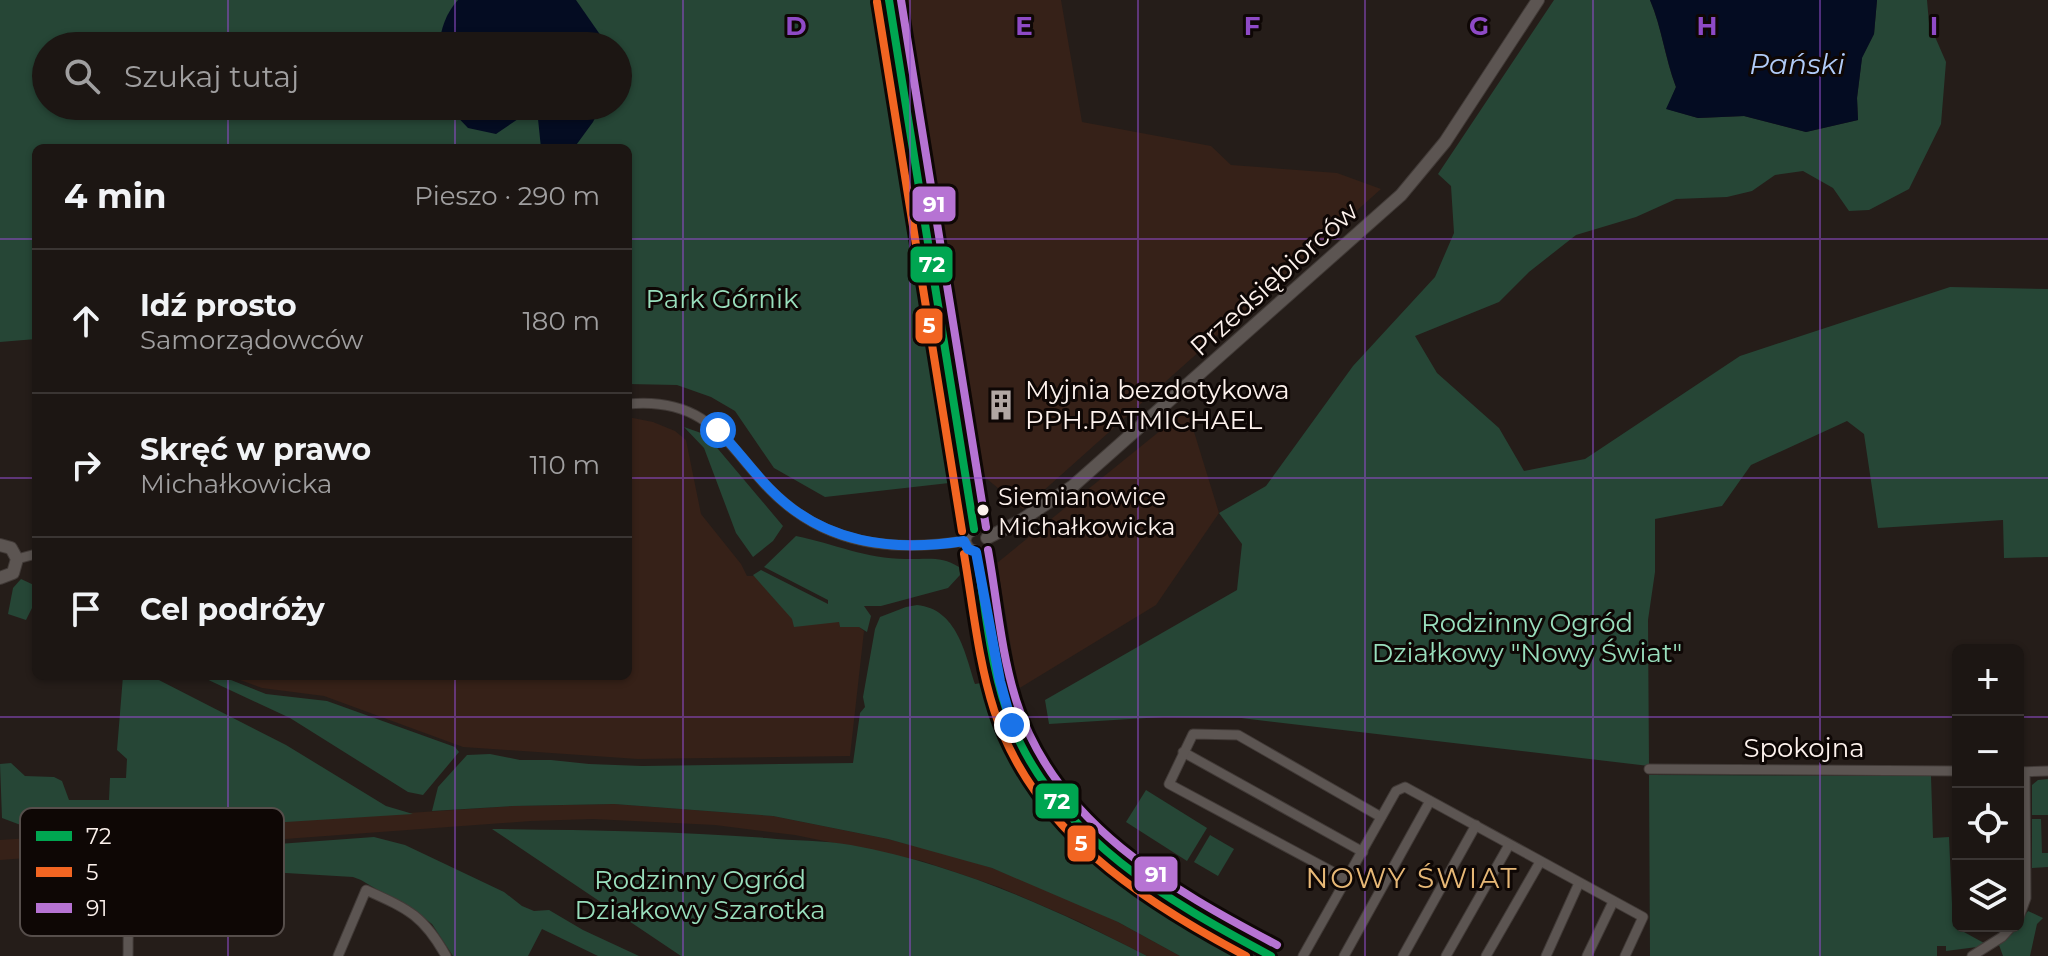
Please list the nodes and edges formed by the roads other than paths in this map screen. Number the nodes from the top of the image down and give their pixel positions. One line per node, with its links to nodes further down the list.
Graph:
1 (889, 0): 4 (street)
2 (1538, 0): 5 (street, Przedsiębiorców)
3 (632, 404): 6 (street)
4 (974, 529): 5 (street); 6 (street)
5 (987, 538): 8 (street)
6 (964, 541): 8 (street)
7 (0, 545): 10 (street)
8 (976, 552): 33 (street)
9 (32, 555): 10 (street)
10 (17, 559): 11 (street)
11 (0, 578)
12 (1183, 752): 19 (street); 22 (street); 24 (street)
13 (1649, 769): 14 (street, Spokojna)
14 (1952, 771)
15 (2048, 771): 16 (street)
16 (2024, 772)
17 (2023, 788): 27 (street)
18 (1430, 801): 19 (street); 20 (street); 35 (street)
19 (1381, 817): 22 (street)
20 (1476, 825): 21 (street); 36 (street)
21 (1509, 845): 23 (street); 37 (street)
22 (1363, 852): 24 (street)
23 (1540, 862): 25 (street); 38 (street)
24 (1348, 880): 34 (street)
25 (1579, 883): 26 (street); 39 (street)
26 (1613, 902): 40 (street); 41 (street)
27 (2024, 904)
28 (2007, 932): 42 (street)
29 (129, 936): 30 (street)
30 (128, 956)
31 (338, 956): 32 (street)
32 (446, 956)
33 (1271, 956)
34 (1303, 956)
35 (1344, 956)
36 (1403, 956)
37 (1446, 956)
38 (1486, 956)
39 (1546, 956)
40 (1587, 956)
41 (1625, 956)
42 (1972, 956)

